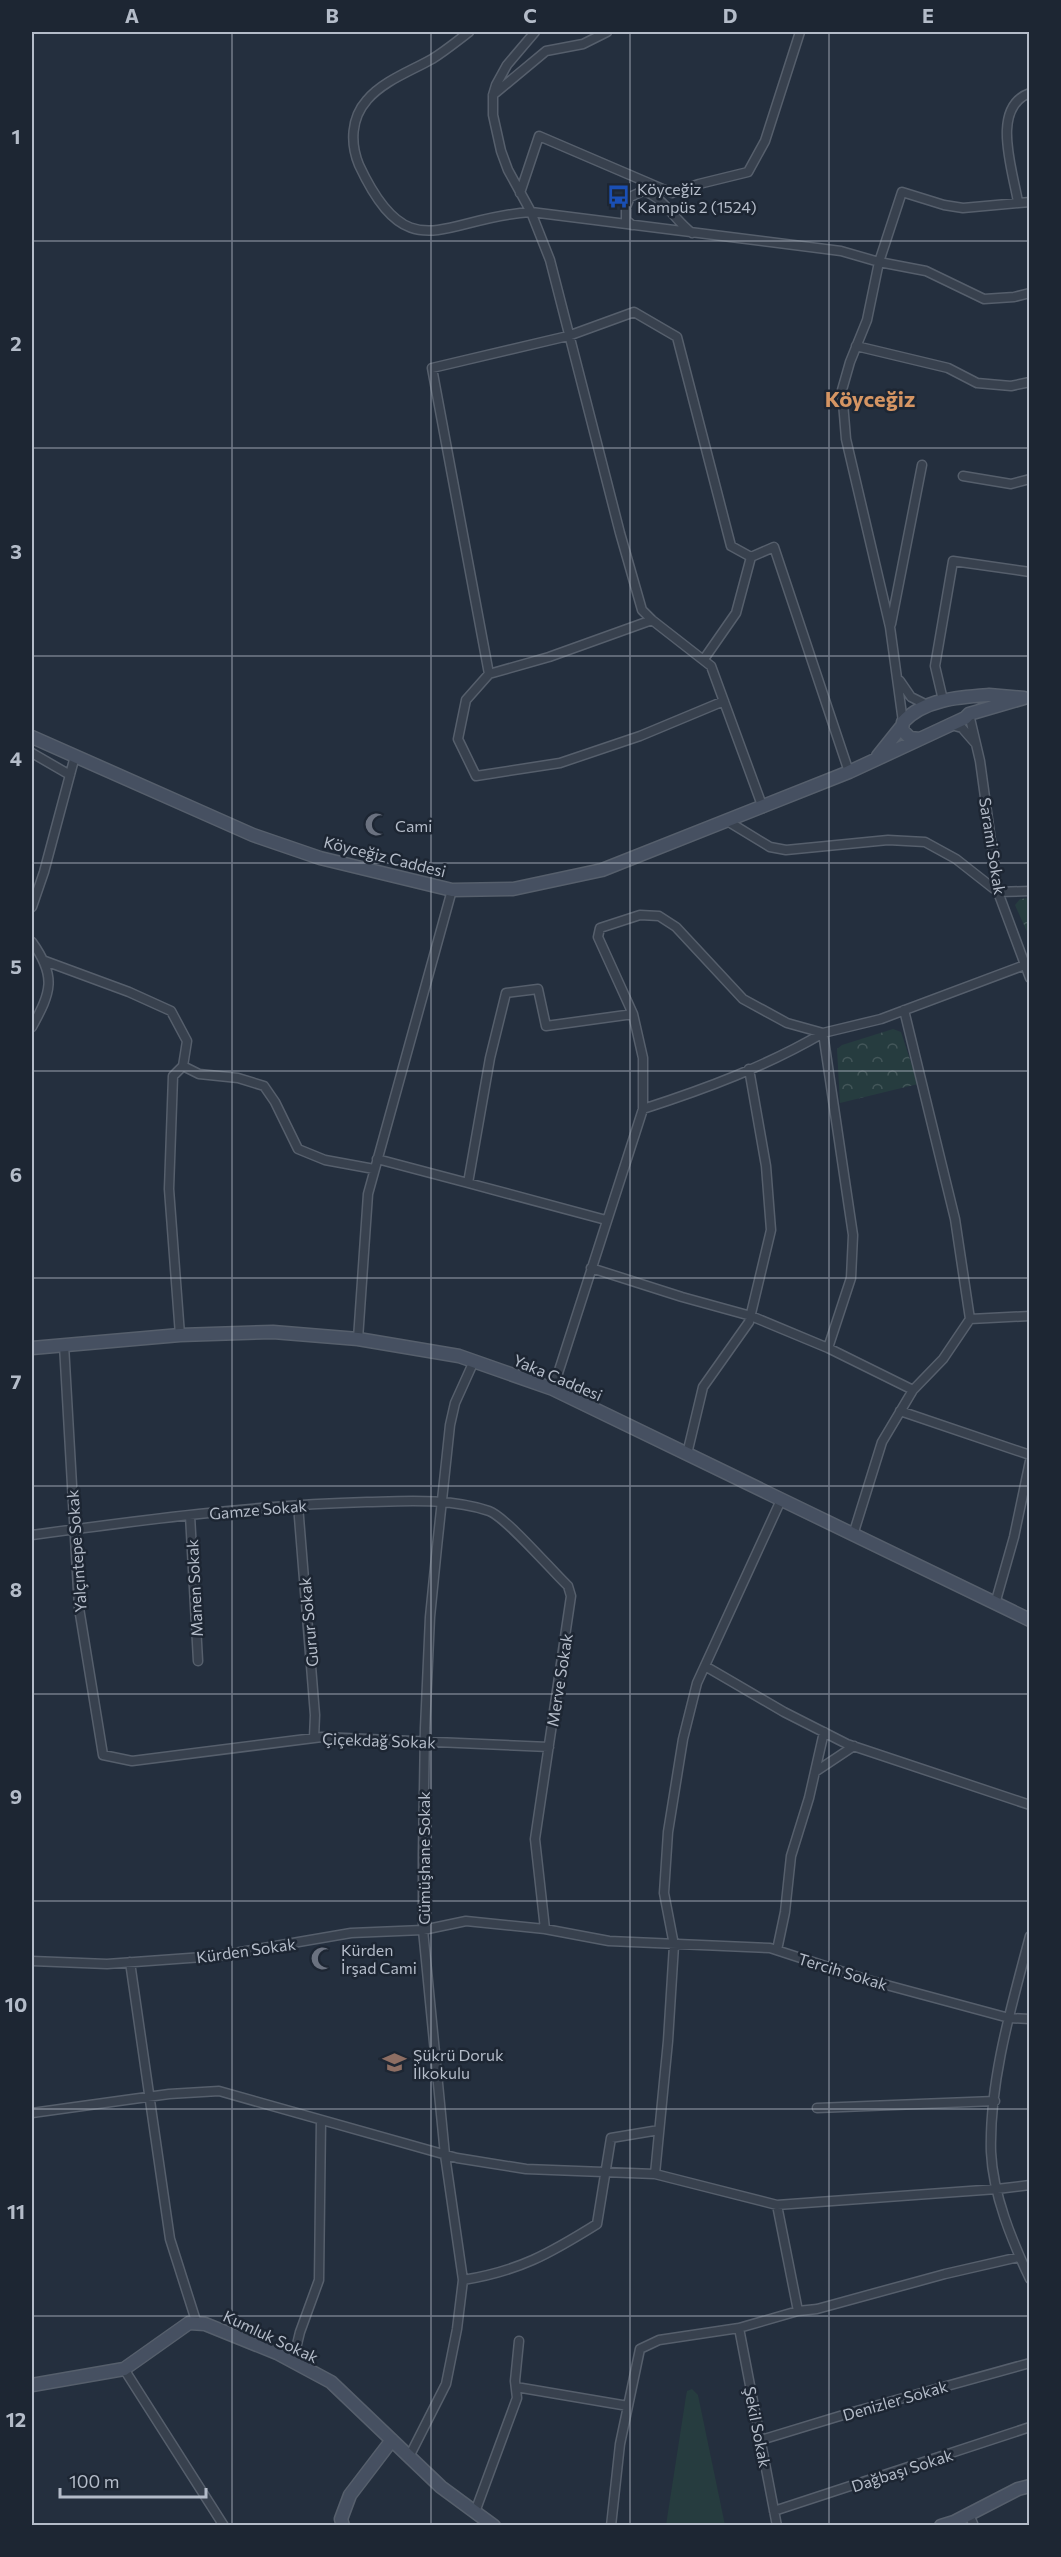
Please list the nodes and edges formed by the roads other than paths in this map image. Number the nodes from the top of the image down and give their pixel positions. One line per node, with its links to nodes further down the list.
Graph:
1 (469, 32): 11 (street)
2 (535, 32): 6 (street)
3 (607, 32): 6 (street)
4 (800, 32): 7 (street)
5 (1029, 93): 9 (street)
6 (493, 95): 8 (street)
7 (649, 188): 8 (street); 12 (street); 13 (street)
8 (520, 193): 11 (street)
9 (1018, 202): 10 (street); 14 (street)
10 (1029, 202)
11 (531, 212): 12 (street); 16 (street)
12 (636, 226): 13 (street)
13 (693, 234): 14 (street)
14 (879, 262): 15 (street); 17 (street)
15 (1029, 293)
16 (568, 336): 22 (street); 24 (street); 27 (street)
17 (856, 346): 18 (street); 25 (street)
18 (1029, 382)
19 (922, 465): 25 (street)
20 (963, 476): 21 (street)
21 (1029, 479)
22 (751, 557): 26 (street); 43 (street)
23 (1029, 572): 31 (street)
24 (652, 620): 26 (street); 27 (street)
25 (890, 627): 28 (street)
26 (704, 659): 32 (street)
27 (489, 674): 32 (street)
28 (897, 675): 33 (street); 35 (street)
29 (1027, 697): 30 (street); 34 (street)
30 (958, 698): 31 (street, Köyceğiz Caddesi); 34 (street)
31 (943, 700): 33 (street, Köyceğiz Caddesi)
32 (724, 701): 45 (street)
33 (928, 706): 35 (street, Köyceğiz Caddesi)
34 (969, 714): 36 (street, Köyceğiz Caddesi); 39 (street, Sarami Sokak)
35 (902, 724): 38 (street); 42 (street, Köyceğiz Caddesi)
36 (951, 725): 38 (street, Köyceğiz Caddesi); 39 (street)
37 (32, 737): 41 (street, Köyceğiz Caddesi)
38 (920, 739): 42 (street, Köyceğiz Caddesi)
39 (978, 746): 49 (street, Sarami Sokak)
40 (32, 753): 44 (street)
41 (75, 756): 44 (street); 47 (street, Köyceğiz Caddesi)
42 (876, 760): 43 (street, Köyceğiz Caddesi)
43 (849, 772): 45 (street, Köyceğiz Caddesi)
44 (70, 775): 50 (street)
45 (763, 808): 46 (street, Köyceğiz Caddesi)
46 (729, 822): 47 (street, Köyceğiz Caddesi); 49 (street)
47 (452, 890): 62 (street)
48 (1029, 891): 49 (street)
49 (998, 892): 53 (street, Sarami Sokak)
50 (32, 907)
51 (32, 942): 52 (street)
52 (45, 961): 57 (street); 59 (street)
53 (1027, 964): 54 (street, Sarami Sokak); 55 (street)
54 (1029, 978)
55 (904, 1010): 58 (street); 69 (street)
56 (633, 1014): 58 (street); 61 (street); 64 (street)
57 (32, 1027)
58 (823, 1033): 60 (street); 74 (street)
59 (183, 1066): 63 (street); 70 (street)
60 (749, 1070): 61 (street); 67 (street)
61 (643, 1109): 65 (street)
62 (377, 1159): 63 (street); 64 (street)
63 (374, 1169): 71 (street)
64 (468, 1184): 65 (street)
65 (606, 1220): 66 (street)
66 (591, 1268): 67 (street); 76 (street)
67 (751, 1316): 74 (street); 79 (street)
68 (1029, 1316): 69 (street)
69 (970, 1319): 77 (street)
70 (180, 1335): 71 (street, Yaka Caddesi); 72 (street, Yaka Caddesi)
71 (358, 1339): 75 (street, Yaka Caddesi)
72 (64, 1345): 73 (street, Yaka Caddesi); 86 (street, Yalçıntepe Sokak)
73 (32, 1348)
74 (828, 1348): 77 (street)
75 (474, 1361): 76 (street, Yaka Caddesi); 83 (street, Gümüşhane Sokak)
76 (553, 1389): 79 (street, Yaka Caddesi)
77 (913, 1390): 78 (street)
78 (900, 1411): 80 (street); 88 (street)
79 (687, 1454): 82 (street, Yaka Caddesi)
80 (1029, 1455)
81 (1029, 1461): 89 (street)
82 (781, 1500): 88 (street, Yaka Caddesi); 92 (street)
83 (442, 1503): 84 (street, Gamze Sokak); 95 (street, Gümüşhane Sokak); 97 (street, Merve Sokak)
84 (298, 1505): 85 (street, Gamze Sokak); 94 (street, Gurur Sokak)
85 (190, 1515): 86 (street, Gamze Sokak); 91 (street, Manen Sokak)
86 (74, 1530): 87 (street, Gamze Sokak); 98 (street, Yalçıntepe Sokak)
87 (32, 1535)
88 (853, 1535): 89 (street, Yaka Caddesi)
89 (995, 1604): 90 (street, Yaka Caddesi)
90 (1029, 1620)
91 (198, 1661)
92 (705, 1666): 93 (street); 104 (street)
93 (824, 1732): 96 (street); 99 (street)
94 (314, 1738): 95 (street, Çiçekdağ Sokak); 98 (street, Çiçekdağ Sokak)
95 (424, 1742): 97 (street, Çiçekdağ Sokak); 102 (street, Gümüşhane Sokak)
96 (854, 1746): 99 (street); 100 (street)
97 (549, 1747): 101 (street, Merve Sokak)
98 (103, 1755)
99 (815, 1772): 105 (street)
100 (1029, 1805)
101 (545, 1929): 102 (street, Kürden Sokak); 104 (street, Kürden Sokak)
102 (423, 1930): 107 (street, Kürden Sokak); 116 (street, Gümüşhane Sokak)
103 (1029, 1935): 108 (street)
104 (674, 1945): 105 (street, Tercih Sokak); 115 (street)
105 (777, 1950): 108 (street, Tercih Sokak)
106 (32, 1961): 107 (street, Kürden Sokak)
107 (130, 1962): 110 (street)
108 (1008, 2018): 109 (street, Tercih Sokak); 111 (street)
109 (1029, 2019)
110 (150, 2097): 113 (street); 114 (street); 126 (street)
111 (995, 2101): 112 (street); 120 (street)
112 (817, 2108)
113 (32, 2113)
114 (321, 2120): 116 (street); 129 (street)
115 (659, 2130): 117 (street); 118 (street)
116 (446, 2155): 117 (street); 124 (street, Gümüşhane Sokak)
117 (606, 2173): 118 (street); 124 (street)
118 (655, 2174): 121 (street)
119 (1029, 2185): 120 (street)
120 (997, 2189): 121 (street); 122 (street)
121 (777, 2205): 125 (street)
122 (1019, 2257): 123 (street); 125 (street)
123 (1029, 2279)
124 (463, 2280): 138 (street, Gümüşhane Sokak)
125 (798, 2311): 127 (street)
126 (197, 2324): 129 (street, Kumluk Sokak); 131 (street, Kumluk Sokak)
127 (739, 2328): 134 (street); 137 (street, Şekil Sokak)
128 (519, 2341): 133 (street)
129 (293, 2361): 136 (street, Kumluk Sokak)
130 (1029, 2363): 137 (street, Denizler Sokak)
131 (124, 2369): 132 (street, Kumluk Sokak); 143 (street)
132 (32, 2385)
133 (516, 2387): 134 (street); 141 (street)
134 (628, 2406): 146 (street)
135 (1029, 2427): 140 (street, Dağbaşı Sokak)
136 (392, 2440): 138 (street, Kumluk Sokak); 144 (street)
137 (761, 2440): 140 (street, Şekil Sokak)
138 (409, 2457): 141 (street, Kumluk Sokak)
139 (1029, 2486): 142 (street)
140 (774, 2511): 147 (street, Şekil Sokak)
141 (475, 2512): 145 (street, Kumluk Sokak)
142 (972, 2520): 148 (street)
143 (224, 2526)
144 (343, 2526)
145 (494, 2526)
146 (611, 2526)
147 (777, 2526)
148 (941, 2526)

